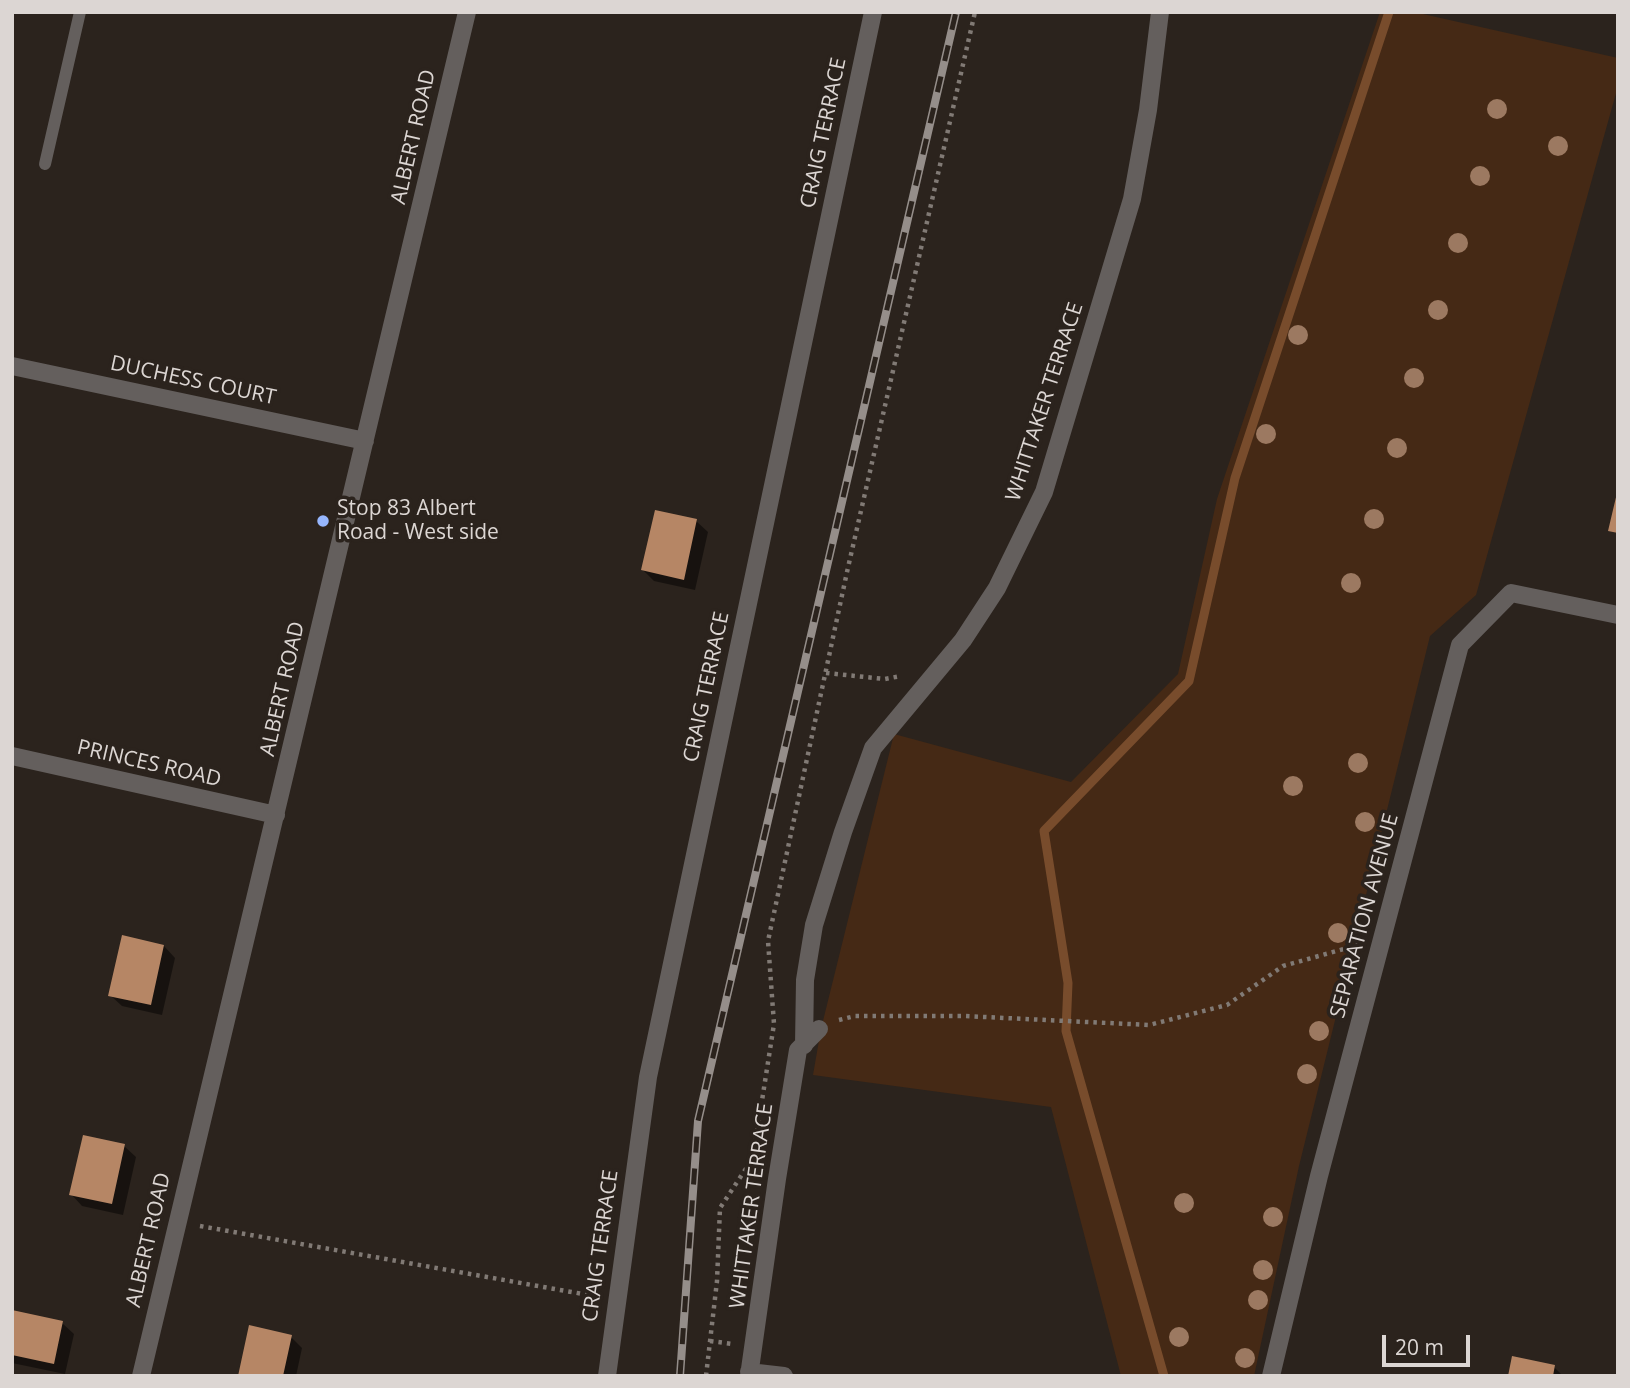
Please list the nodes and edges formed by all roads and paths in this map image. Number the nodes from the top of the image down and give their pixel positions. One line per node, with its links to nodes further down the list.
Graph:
1 (80, 12): 6 (lane)
2 (467, 12): 8 (street, ALBERT ROAD)
3 (873, 12): 18 (street, CRAIG TERRACE)
4 (975, 12): 10 (path)
5 (1160, 12): 16 (street, WHITTAKER TERRACE)
6 (45, 164)
7 (12, 366): 8 (street, DUCHESS COURT)
8 (365, 441): 13 (street, ALBERT ROAD)
9 (1618, 615): 14 (street, SEPARATION AVENUE)
10 (825, 673): 11 (path); 22 (path)
11 (906, 675)
12 (12, 756): 13 (street, PRINCES ROAD)
13 (276, 815): 17 (street, ALBERT ROAD)
14 (1383, 937): 15 (path); 24 (street, SEPARATION AVENUE)
15 (819, 1029): 16 (street, WHITTAKER TERRACE)
16 (804, 1045): 19 (street, WHITTAKER TERRACE)
17 (177, 1222): 18 (path); 20 (street, ALBERT ROAD)
18 (616, 1300): 21 (street, CRAIG TERRACE)
19 (749, 1374): 23 (street)
20 (141, 1376)
21 (607, 1376)
22 (706, 1376)
23 (784, 1376)
24 (1271, 1376)

